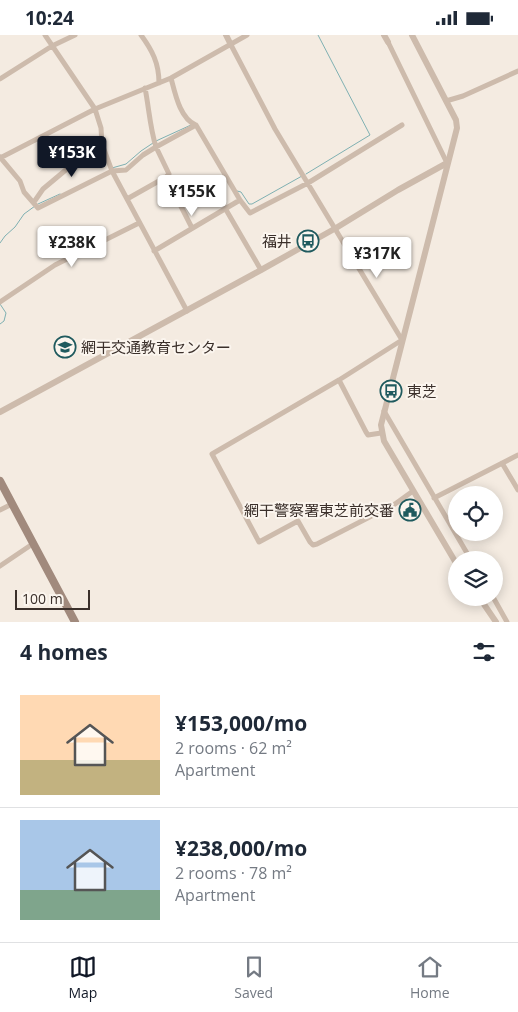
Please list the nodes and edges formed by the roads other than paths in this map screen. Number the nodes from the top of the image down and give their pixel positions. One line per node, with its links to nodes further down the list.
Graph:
1 (45, 35): 10 (street)
2 (75, 35): 10 (street)
3 (141, 35): 14 (street)
4 (226, 35): 9 (street)
5 (247, 35): 9 (street)
6 (384, 35): 8 (street)
7 (412, 35): 16 (street)
8 (388, 43): 23 (street)
9 (231, 45): 12 (street); 26 (street)
10 (52, 46): 13 (street); 17 (street)
11 (518, 71): 16 (street)
12 (171, 78): 14 (street); 18 (street)
13 (0, 79)
14 (159, 83): 15 (street)
15 (145, 88): 17 (street); 21 (street)
16 (446, 101): 23 (street)
17 (95, 109): 20 (street); 22 (street)
18 (196, 125): 21 (street); 28 (street)
19 (402, 125): 26 (street)
20 (102, 144): 24 (street); 29 (street)
21 (156, 146): 24 (street); 25 (street)
22 (0, 157): 29 (street)
23 (447, 163): 33 (street); 38 (street)
24 (112, 169): 27 (street); 29 (street)
25 (166, 177): 27 (street); 32 (street)
26 (308, 183): 28 (street); 33 (street)
27 (127, 199): 31 (street)
28 (240, 200): 30 (street)
29 (36, 204)
30 (225, 208): 32 (street); 35 (street)
31 (139, 223): 34 (street); 36 (street)
32 (192, 228): 34 (street)
33 (336, 228): 35 (street); 38 (street)
34 (154, 251): 37 (street)
35 (261, 270): 37 (street)
36 (0, 302)
37 (187, 311): 41 (street)
38 (402, 340): 39 (street); 40 (street)
39 (339, 380): 42 (street); 47 (street)
40 (384, 411): 42 (street); 48 (street)
41 (0, 412)
42 (381, 433): 47 (street)
43 (518, 455): 44 (street)
44 (502, 463): 46 (street); 48 (street)
45 (0, 481): 49 (main road)
46 (518, 490)
47 (413, 491): 52 (street)
48 (434, 498): 53 (street)
49 (12, 503): 50 (street); 51 (main road)
50 (0, 511)
51 (34, 543): 54 (street); 57 (main road)
52 (449, 551)
53 (466, 551)
54 (0, 566)
55 (485, 606): 58 (street)
56 (498, 606): 59 (street)
57 (75, 622)
58 (495, 622)
59 (507, 622)

